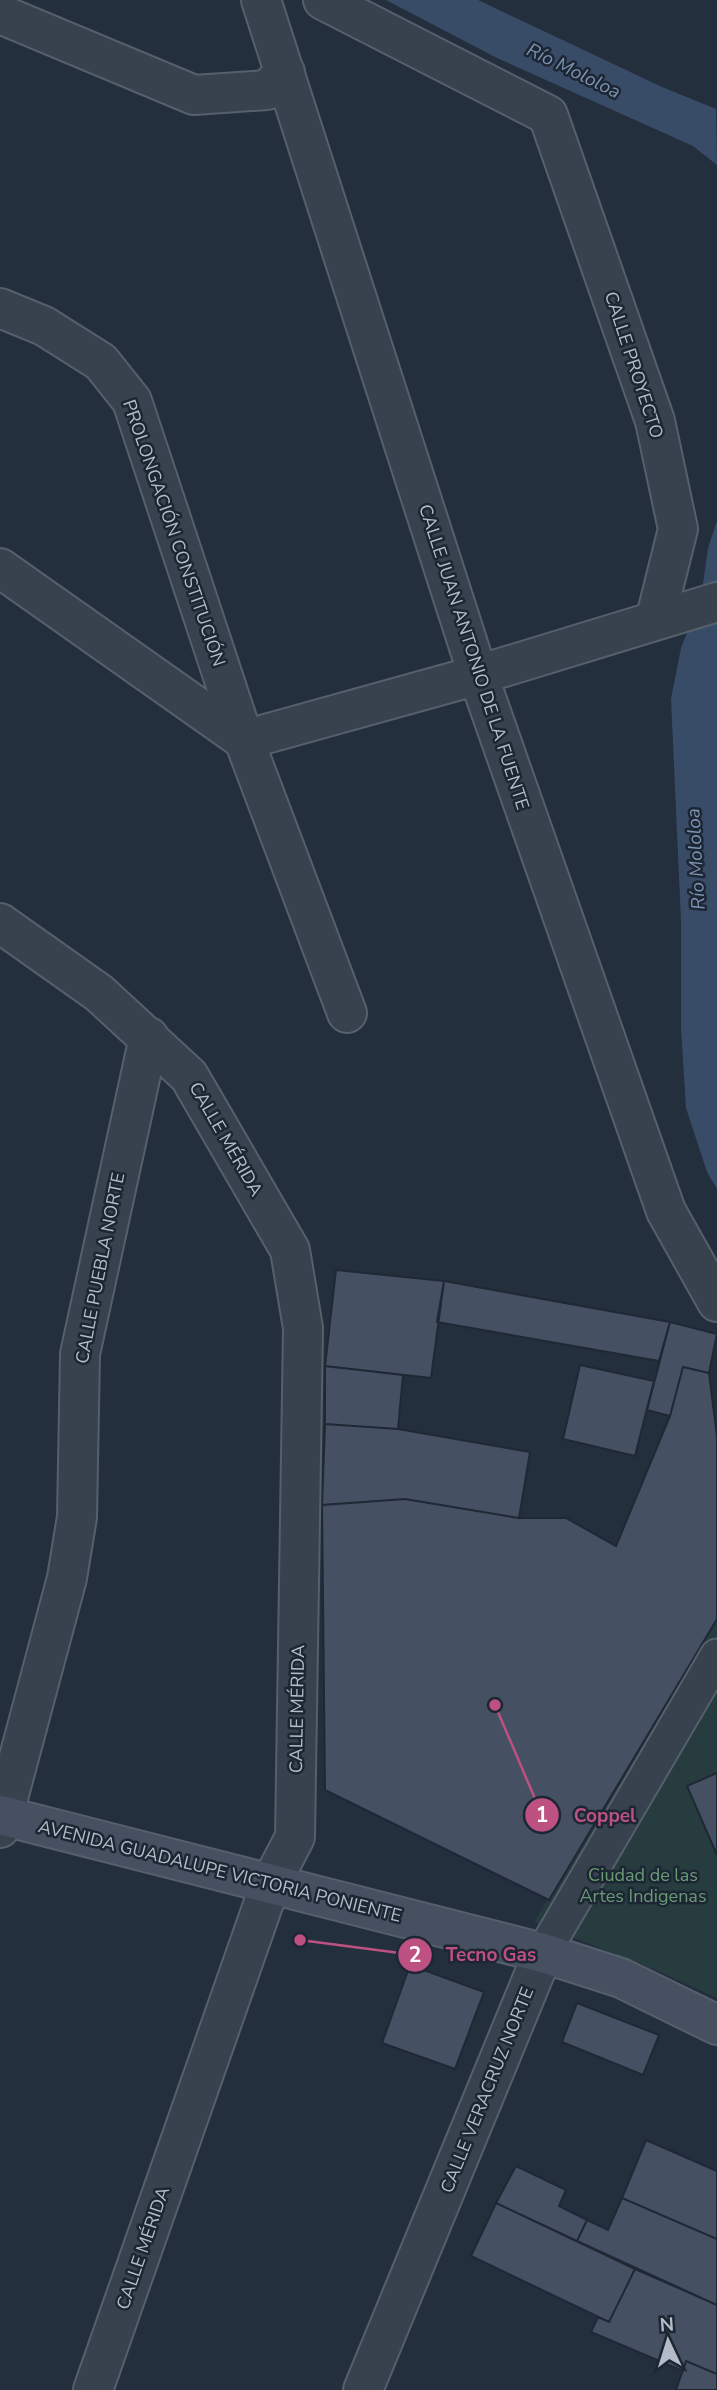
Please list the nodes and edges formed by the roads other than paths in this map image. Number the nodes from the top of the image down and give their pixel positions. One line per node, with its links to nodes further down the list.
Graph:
1 (261, 0): 4 (street, CALLE JUAN ANTONIO DE LA FUENTE)
2 (323, 0): 8 (street, CALLE PROYECTO)
3 (0, 14): 4 (street)
4 (285, 72): 9 (street, CALLE JUAN ANTONIO DE LA FUENTE)
5 (0, 308): 10 (street, PROLONGACIÓN CONSTITUCIÓN)
6 (0, 568): 10 (street)
7 (717, 602): 8 (street)
8 (662, 619): 9 (street)
9 (478, 675): 10 (street); 14 (street, CALLE JUAN ANTONIO DE LA FUENTE)
10 (244, 740): 12 (street, PROLONGACIÓN CONSTITUCIÓN)
11 (0, 923): 13 (street, CALLE MÉRIDA)
12 (347, 1013)
13 (149, 1037): 16 (street, CALLE PUEBLA NORTE); 17 (street, CALLE MÉRIDA)
14 (717, 1303)
15 (717, 1656): 18 (street, CALLE VERACRUZ NORTE)
16 (1, 1820): 17 (main road, AVENIDA GUADALUPE VICTORIA PONIENTE)
17 (270, 1885): 18 (main road, AVENIDA GUADALUPE VICTORIA PONIENTE); 20 (street, CALLE MÉRIDA)
18 (543, 1953): 19 (main road, AVENIDA GUADALUPE VICTORIA PONIENTE); 21 (street, CALLE VERACRUZ NORTE)
19 (717, 2025)
20 (93, 2390)
21 (363, 2390)

